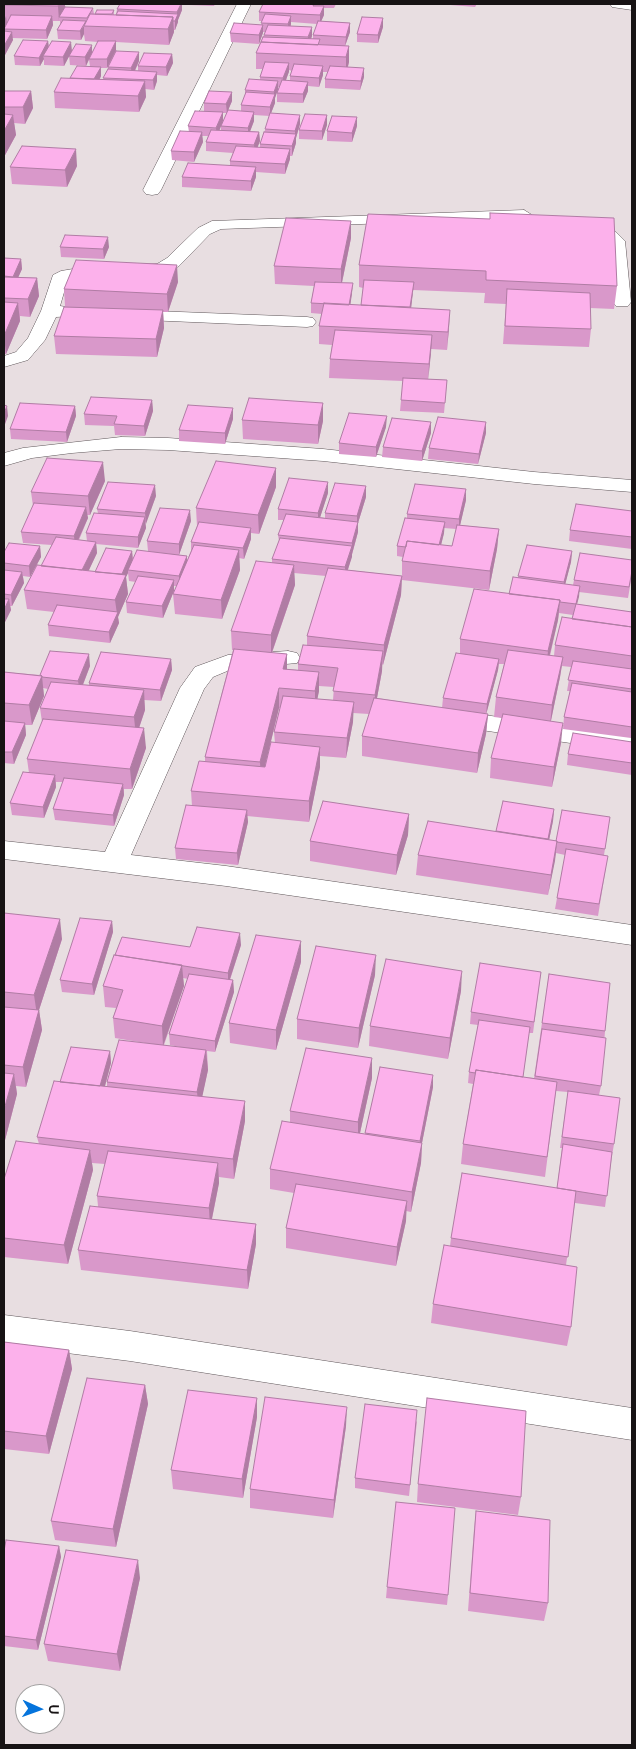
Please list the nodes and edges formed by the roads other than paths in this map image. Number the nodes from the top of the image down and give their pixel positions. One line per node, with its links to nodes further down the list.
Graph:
1 (244, 4): 4 (street)
2 (617, 4): 3 (street)
3 (632, 6)
4 (152, 190)
5 (540, 216): 8 (lane)
6 (575, 222): 7 (lane)
7 (622, 302)
8 (50, 311): 9 (lane); 12 (lane)
9 (83, 313)
10 (113, 314): 11 (lane)
11 (307, 322)
12 (4, 362)
13 (4, 460): 14 (street)
14 (632, 486)
15 (288, 658): 19 (street)
16 (422, 714): 17 (street)
17 (632, 744)
18 (4, 850): 19 (street)
19 (114, 863): 20 (street)
20 (632, 935)
21 (4, 1330): 22 (street)
22 (632, 1424)

